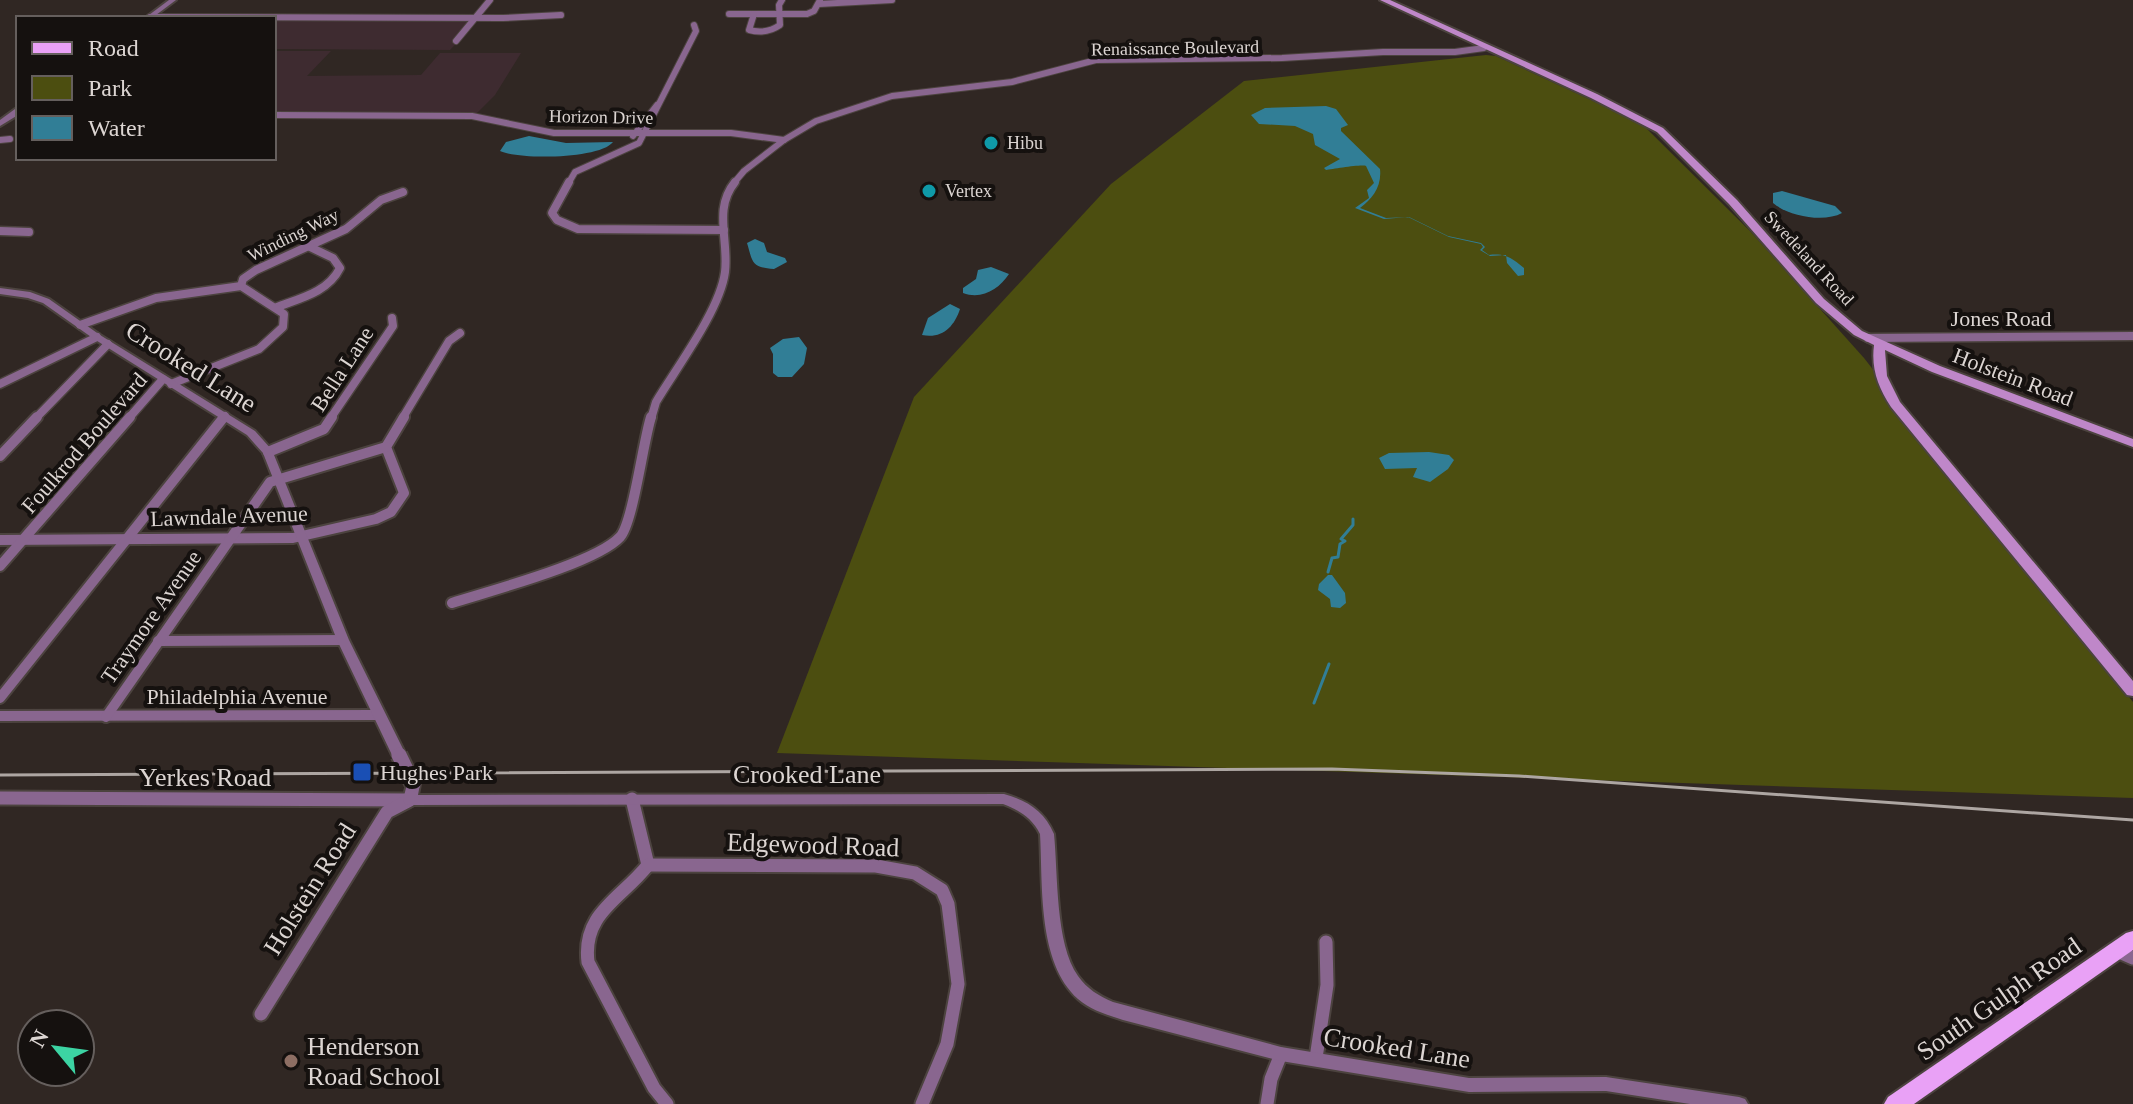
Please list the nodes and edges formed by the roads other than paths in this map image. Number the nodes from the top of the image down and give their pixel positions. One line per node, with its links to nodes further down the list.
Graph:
1 (173, 0): 11 (street)
2 (490, 0): 13 (street)
3 (782, 0): 9 (street)
4 (1384, 0): 16 (main road, Swedeland Road)
5 (892, 1): 6 (street)
6 (820, 2): 9 (street)
7 (729, 14): 8 (street)
8 (754, 14): 9 (street); 9 (street)
9 (780, 14)
10 (561, 15): 13 (street)
11 (150, 16)
12 (276, 17): 13 (street)
13 (474, 18): 15 (street)
14 (694, 25): 17 (street)
15 (456, 41)
16 (1488, 49): 25 (street, Renaissance Boulevard); 40 (main road, Swedeland Road)
17 (661, 101): 21 (street); 22 (street)
18 (16, 114): 20 (street)
19 (276, 115): 22 (street, Horizon Drive)
20 (0, 124)
21 (645, 132): 22 (street, Horizon Drive); 25 (street, Horizon Drive); 26 (street)
22 (635, 133): 26 (street)
23 (10, 139): 24 (street)
24 (0, 140)
25 (784, 140): 28 (street, Renaissance Boulevard)
26 (623, 151): 28 (street)
27 (403, 192): 31 (street, Winding Way)
28 (724, 230): 55 (street, Renaissance Boulevard)
29 (0, 231): 30 (street)
30 (29, 232)
31 (308, 246): 32 (street, Winding Way); 34 (street)
32 (241, 286): 34 (street); 36 (street)
33 (0, 291): 36 (street, Crooked Lane)
34 (277, 307): 41 (street)
35 (392, 318): 46 (street, Bella Lane)
36 (80, 325): 39 (street, Crooked Lane)
37 (460, 333): 45 (street)
38 (2133, 336): 40 (street, Jones Road)
39 (103, 341): 41 (street, Crooked Lane); 42 (street); 47 (street)
40 (1874, 342): 44 (main road, Holstein Road); 58 (main road)
41 (167, 382): 43 (street, Crooked Lane); 53 (street, Foulkrod Boulevard)
42 (0, 384)
43 (225, 416): 46 (street, Crooked Lane); 50 (street)
44 (2130, 439)
45 (386, 447): 48 (street); 49 (street, Lawndale Avenue)
46 (268, 452): 48 (street, Crooked Lane)
47 (0, 456)
48 (280, 477): 49 (street, Crooked Lane); 51 (street, Traymore Avenue)
49 (304, 537): 51 (street, Lawndale Avenue); 56 (street, Crooked Lane)
50 (127, 538): 51 (street, Lawndale Avenue); 53 (street, Lawndale Avenue); 59 (street)
51 (229, 539): 57 (street, Traymore Avenue)
52 (0, 540): 53 (street, Lawndale Avenue)
53 (24, 540): 54 (street, Foulkrod Boulevard)
54 (0, 566)
55 (452, 603)
56 (343, 640): 57 (street); 60 (street, Crooked Lane)
57 (158, 641): 62 (street, Traymore Avenue)
58 (2133, 691)
59 (0, 698)
60 (378, 715): 62 (street, Philadelphia Avenue); 63 (street, Crooked Lane, bridge)
61 (0, 716): 62 (street, Philadelphia Avenue)
62 (106, 717)
63 (412, 792): 64 (street, Yerkes Road); 65 (street, Crooked Lane); 69 (street, Holstein Road)
64 (0, 798)
65 (632, 799): 66 (street); 70 (street, Crooked Lane)
66 (648, 865): 72 (street); 73 (street, Edgewood Road)
67 (1326, 942): 71 (street)
68 (2128, 949): 76 (main road, South Gulph Road)
69 (261, 1014)
70 (1281, 1054): 71 (street, Crooked Lane); 74 (street)
71 (1316, 1058): 75 (street, Crooked Lane)
72 (667, 1104)
73 (922, 1104)
74 (1267, 1104)
75 (1739, 1104)
76 (1896, 1104)

